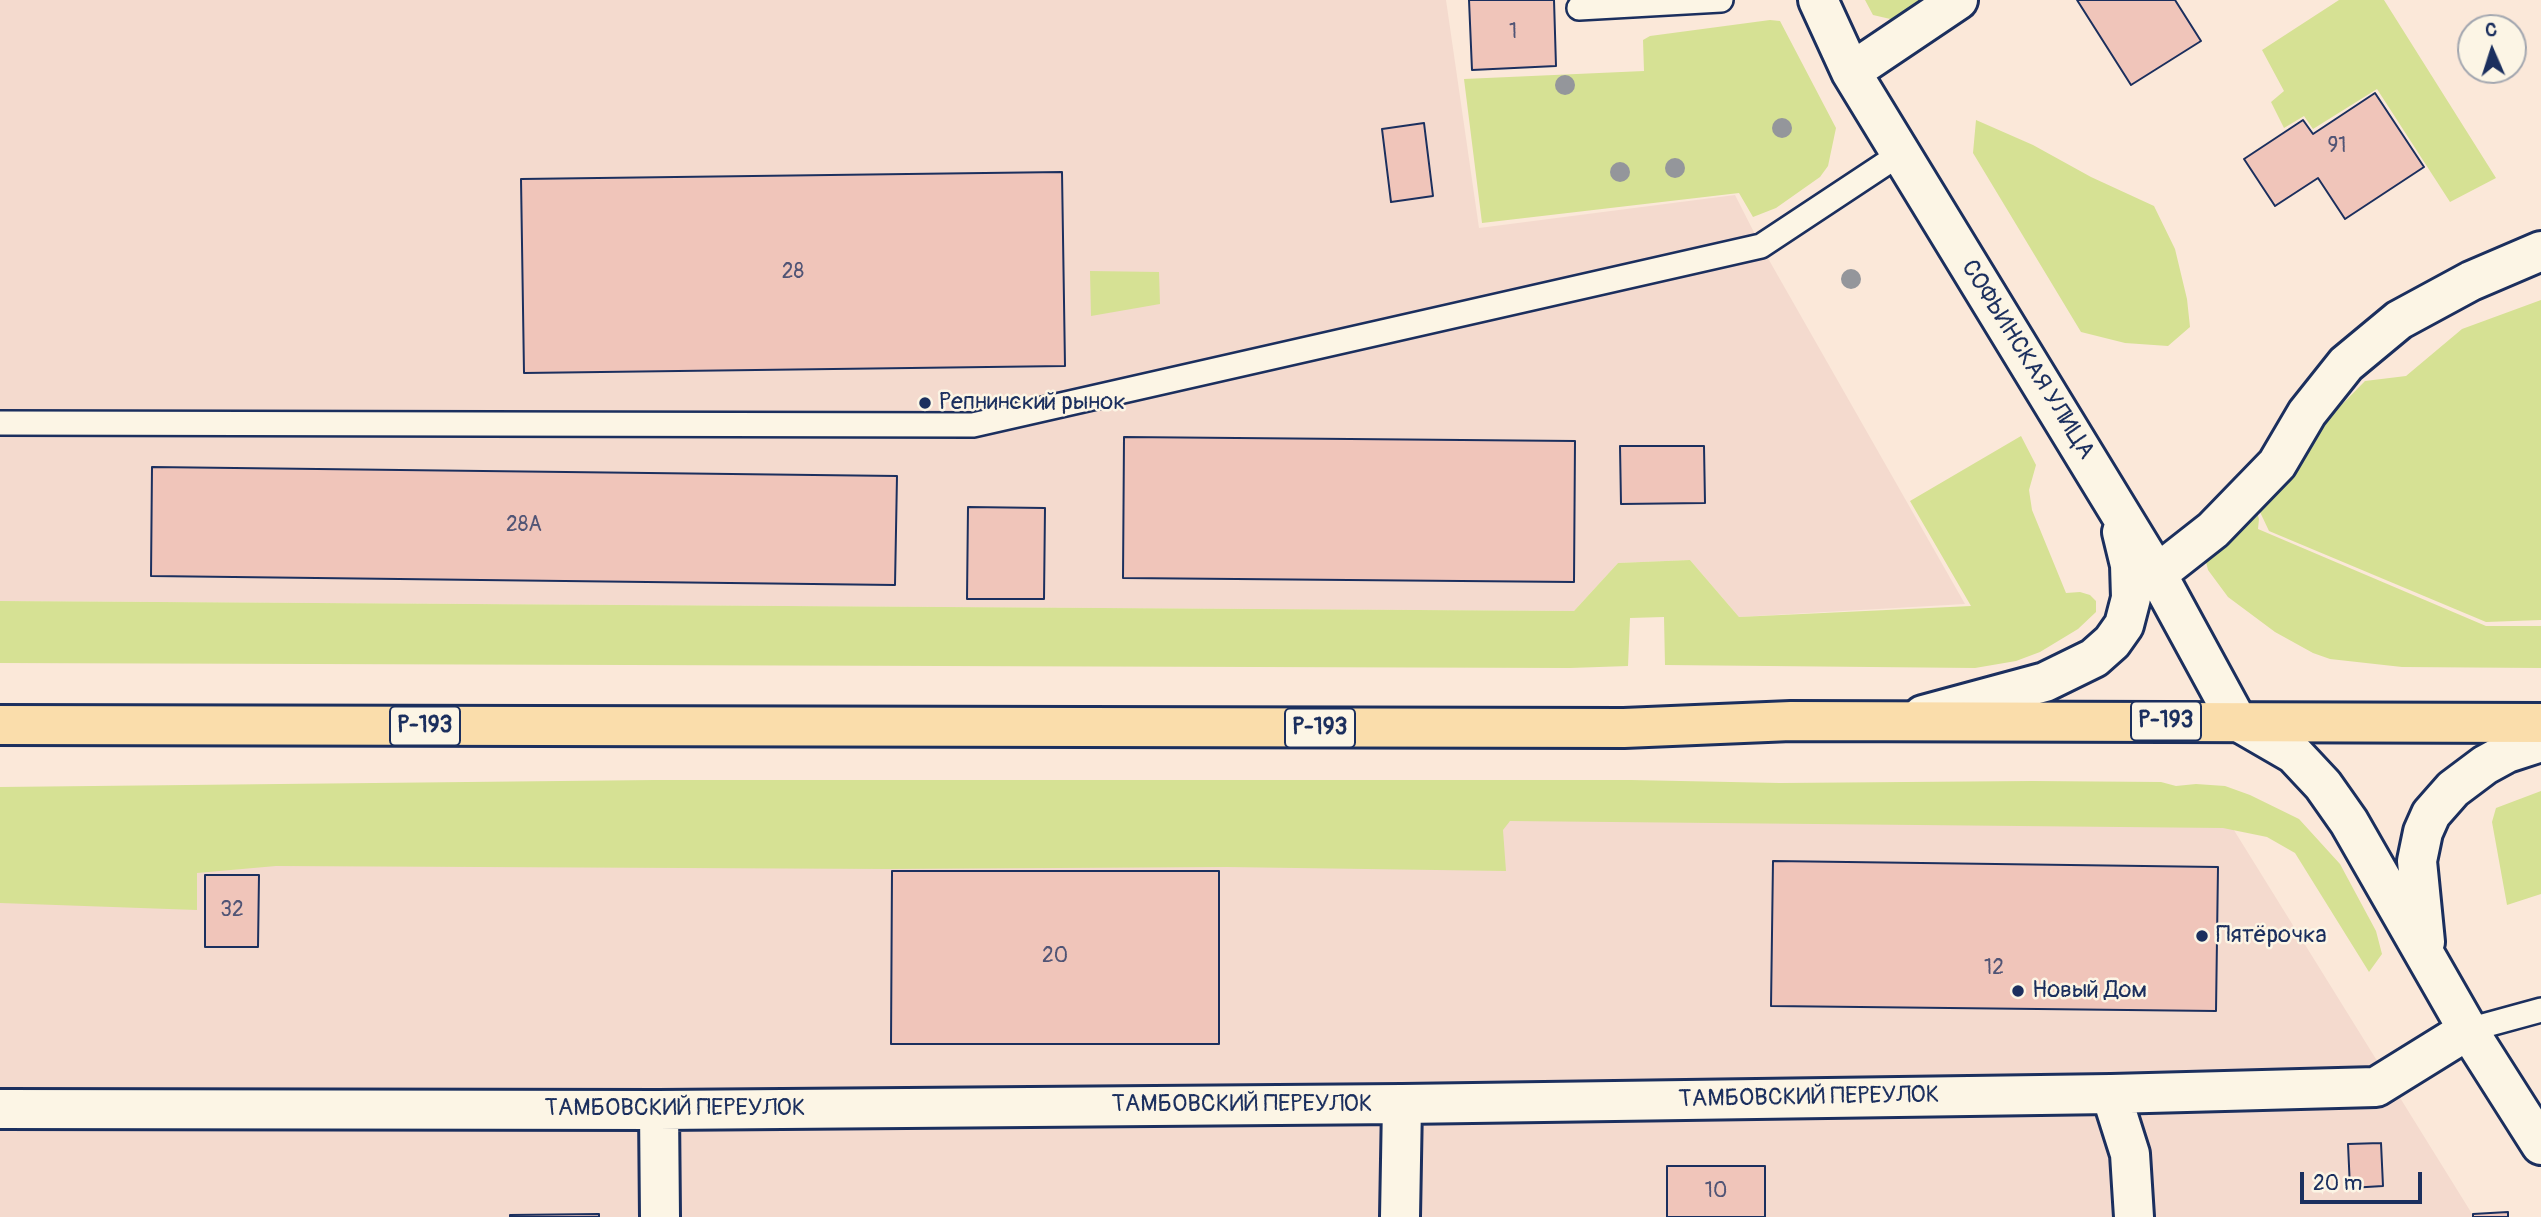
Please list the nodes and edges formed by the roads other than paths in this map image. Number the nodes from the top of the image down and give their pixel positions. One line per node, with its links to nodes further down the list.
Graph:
1 (1721, 0): 4 (lane)
2 (1818, 0): 5 (street, СОФЬИНСКАЯ УЛИЦА)
3 (1958, 0): 5 (street)
4 (1578, 8)
5 (1851, 72): 6 (street, СОФЬИНСКАЯ УЛИЦА)
6 (1899, 154): 8 (lane); 9 (street, СОФЬИНСКАЯ УЛИЦА)
7 (2541, 251): 10 (street)
8 (0, 423)
9 (2096, 472): 10 (street, СОФЬИНСКАЯ УЛИЦА); 12 (street)
10 (2157, 574): 11 (street, СОФЬИНСКАЯ УЛИЦА)
11 (2237, 721): 12 (highway, Р-193); 13 (highway, Р-193); 16 (street)
12 (1896, 722): 14 (highway, Р-193)
13 (2541, 723)
14 (0, 725)
15 (2541, 742): 16 (street)
16 (2428, 962): 18 (street)
17 (2541, 1010): 18 (lane)
18 (2468, 1030): 19 (street, ТАМБОВСКИЙ ПЕРЕУЛОК); 23 (street)
19 (2111, 1094): 20 (street, ТАМБОВСКИЙ ПЕРЕУЛОК); 26 (street)
20 (1402, 1104): 22 (street, ТАМБОВСКИЙ ПЕРЕУЛОК); 25 (street)
21 (0, 1109): 22 (street, ТАМБОВСКИЙ ПЕРЕУЛОК)
22 (659, 1110): 24 (street)
23 (2541, 1146)
24 (660, 1217)
25 (1399, 1217)
26 (2134, 1217)

